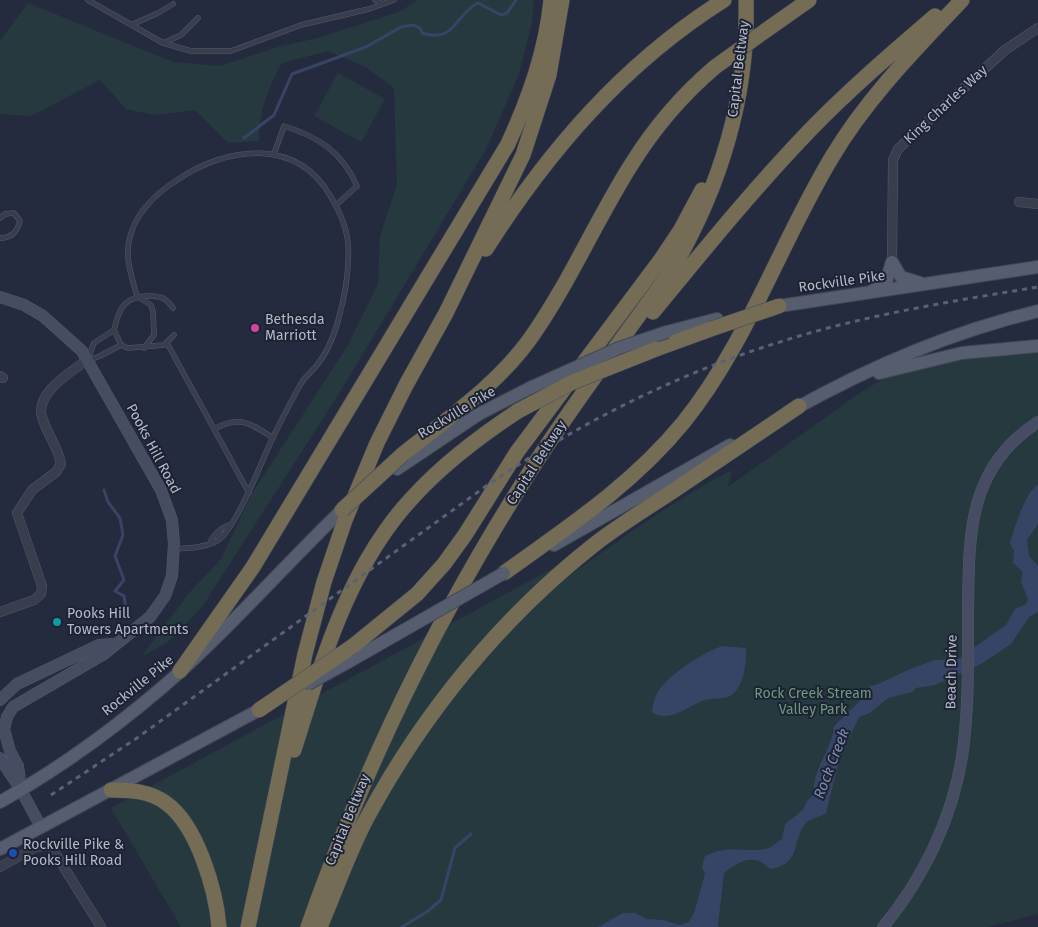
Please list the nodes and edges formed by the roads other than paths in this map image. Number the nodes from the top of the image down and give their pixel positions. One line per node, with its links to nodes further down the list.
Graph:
1 (88, 0): 14 (lane)
2 (374, 0): 12 (lane)
3 (394, 0): 12 (lane)
4 (551, 0): 55 (highway)
5 (562, 0): 33 (highway)
6 (746, 0): 17 (highway, Capital Beltway)
7 (809, 0): 49 (highway, bridge)
8 (954, 0): 43 (highway)
9 (962, 0): 51 (highway)
10 (720, 3): 33 (highway)
11 (173, 4): 14 (lane)
12 (383, 4): 16 (lane)
13 (198, 18): 16 (lane)
14 (131, 25): 16 (lane)
15 (1038, 28): 24 (street, King Charles Way)
16 (162, 43)
17 (736, 108): 43 (highway, Capital Beltway); 54 (highway)
18 (274, 154): 21 (lane); 21 (lane); 28 (lane)
19 (1019, 202): 20 (street)
20 (1038, 204)
21 (336, 205): 47 (lane)
22 (0, 218): 23 (lane)
23 (0, 238)
24 (892, 262): 26 (main road); 27 (main road)
25 (1038, 267): 26 (main road, Rockville Pike)
26 (926, 285): 27 (main road, Rockville Pike)
27 (865, 294): 30 (main road, Rockville Pike)
28 (137, 296): 31 (lane); 35 (lane); 40 (lane)
29 (0, 297): 41 (street, Pooks Hill Road)
30 (779, 306): 34 (highway, bridge)
31 (173, 308)
32 (1038, 311): 42 (main road)
33 (446, 313): 62 (highway)
34 (714, 324): 49 (main road, Rockville Pike, bridge); 62 (highway, bridge)
35 (114, 330): 38 (lane); 41 (lane)
36 (174, 335): 37 (lane)
37 (166, 343): 40 (lane); 46 (lane)
38 (121, 345): 40 (lane); 41 (lane)
39 (1038, 346): 42 (main road)
40 (144, 348)
41 (87, 360): 50 (street, Pooks Hill Road); 52 (street)
42 (842, 383): 44 (main road)
43 (578, 402): 69 (highway, Capital Beltway)
44 (799, 406): 51 (main road); 70 (highway)
45 (1038, 422): 71 (street, Beach Drive)
46 (214, 429): 47 (lane); 48 (lane)
47 (273, 438): 48 (lane)
48 (249, 493): 50 (lane)
49 (342, 510): 55 (main road, Rockville Pike)
50 (174, 549): 53 (street, Pooks Hill Road)
51 (504, 573): 54 (main road, bridge)
52 (0, 612)
53 (114, 644): 56 (street, Pooks Hill Road); 59 (street, Pooks Hill Road)
54 (352, 654): 57 (highway, bridge)
55 (180, 671): 59 (main road, Rockville Pike)
56 (0, 700)
57 (259, 710): 60 (main road)
58 (0, 758): 59 (street, Pooks Hill Road)
59 (22, 790): 61 (main road, Rockville Pike); 63 (street, Pooks Hill Road)
60 (111, 790): 63 (main road); 67 (highway)
61 (0, 802)
62 (271, 818): 68 (highway)
63 (41, 828): 64 (main road)
64 (0, 849)
65 (0, 868): 66 (street)
66 (101, 927)
67 (219, 927)
68 (248, 927)
69 (308, 927)
70 (320, 927)
71 (883, 927)

